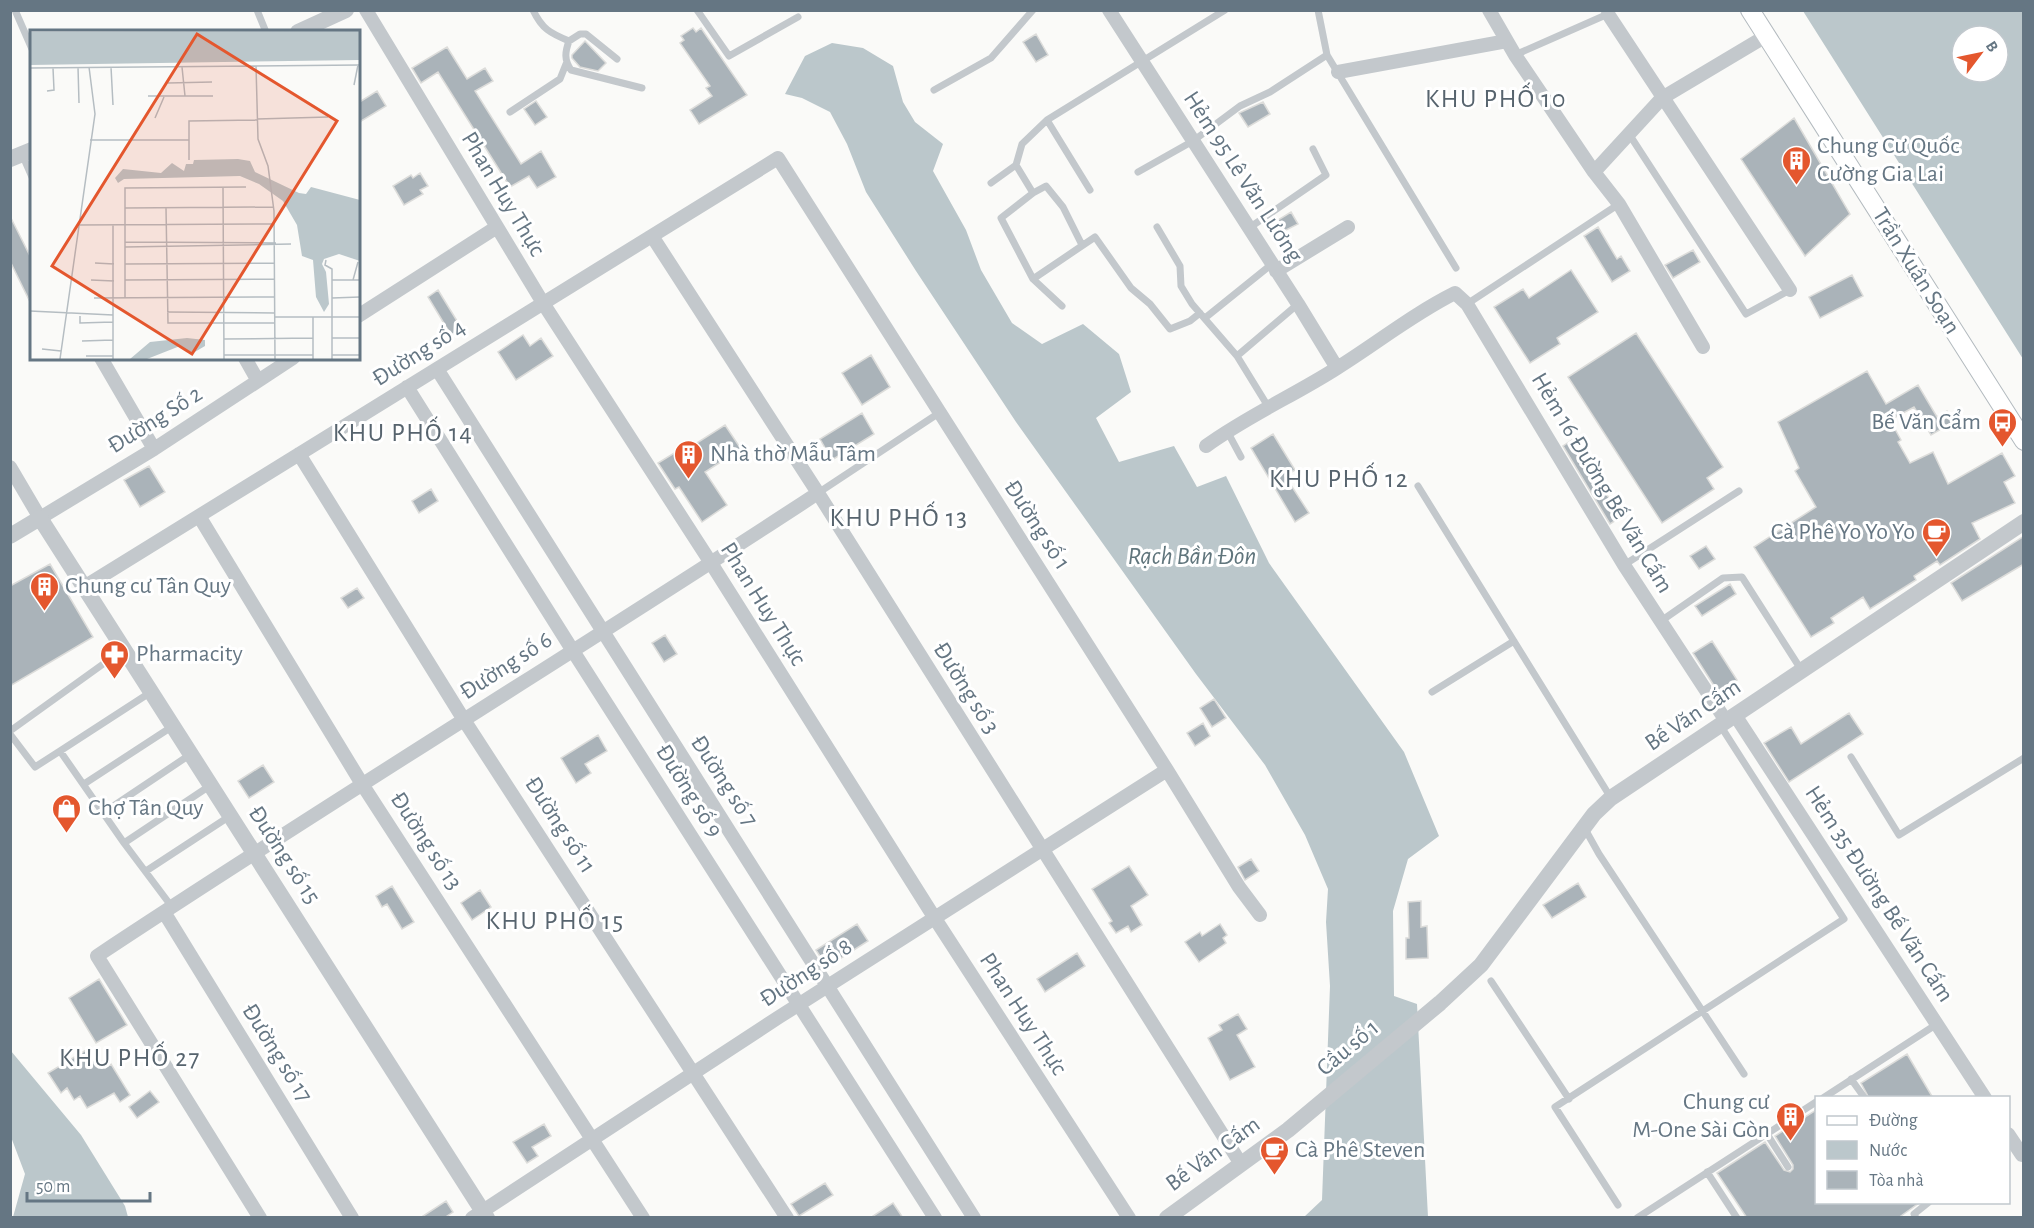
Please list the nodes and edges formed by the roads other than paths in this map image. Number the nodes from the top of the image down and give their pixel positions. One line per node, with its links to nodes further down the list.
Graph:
1 (15, 10): 20 (lane)
2 (257, 10): 15 (lane)
3 (346, 10): 16 (street)
4 (366, 10): 45 (street, Phan Huy Thực)
5 (533, 10): 18 (lane)
6 (697, 10): 14 (lane)
7 (1033, 10): 28 (lane)
8 (1109, 10): 24 (street, Hẻm 95 Lê Văn Lương)
9 (1225, 10): 24 (lane)
10 (1318, 10): 21 (lane)
11 (1489, 10): 19 (street)
12 (1750, 10): 17 (main road, Trần Xuân Soạn)
13 (1608, 14): 22 (lane); 29 (street)
14 (798, 17)
15 (265, 30)
16 (302, 30)
17 (1766, 36): 29 (street); 73 (main road, Trần Xuân Soạn)
18 (569, 41): 23 (lane); 25 (lane)
19 (1507, 41): 22 (street); 26 (street)
20 (30, 44)
21 (1327, 55): 26 (lane); 33 (lane)
22 (1515, 55): 39 (street)
23 (617, 59)
24 (1142, 62): 31 (lane); 33 (street, Hẻm 95 Lê Văn Lương)
25 (566, 64): 27 (lane); 30 (lane)
26 (1338, 72): 52 (lane)
27 (642, 88)
28 (934, 90)
29 (1662, 98): 32 (street); 54 (street)
30 (510, 112)
31 (1047, 120): 37 (lane); 42 (lane)
32 (1629, 134): 39 (street); 54 (lane)
33 (1193, 141): 38 (lane); 48 (street, Hẻm 95 Lê Văn Lương)
34 (1313, 149): 48 (lane)
35 (21, 154): 40 (lane)
36 (778, 158): 49 (street, Đường số 4); 71 (street, Đường số 1)
37 (1016, 165): 41 (lane); 43 (lane)
38 (1138, 172)
39 (1594, 172): 44 (street)
40 (30, 173)
41 (991, 183)
42 (1090, 190)
43 (1033, 193): 50 (lane); 53 (lane)
44 (1619, 204): 57 (lane); 61 (street)
45 (497, 227): 55 (street, Phan Huy Thực); 59 (street)
46 (1157, 227): 60 (lane)
47 (1348, 227): 51 (street)
48 (1250, 228): 51 (street, Hẻm 95 Lê Văn Lương)
49 (652, 236): 55 (street, Đường số 4); 81 (street, Đường số 3)
50 (1082, 245): 53 (lane); 60 (lane)
51 (1274, 267): 56 (street, Hẻm 95 Lê Văn Lương); 60 (lane)
52 (1456, 268)
53 (1033, 279): 58 (lane)
54 (1790, 290)
55 (543, 303): 67 (street, Đường số 4); 86 (street, Phan Huy Thực)
56 (1298, 304): 62 (lane); 66 (street, Hẻm 95 Lê Văn Lương)
57 (1467, 304): 66 (street); 87 (street, Hẻm 16 Đường Bế Văn Cấm)
58 (1062, 306)
59 (361, 309)
60 (1203, 315): 62 (lane)
61 (1703, 347)
62 (1237, 356): 70 (lane)
63 (102, 360): 75 (street)
64 (246, 360): 68 (street)
65 (290, 360): 68 (street, Đường Số 2)
66 (1337, 368): 70 (street)
67 (437, 369): 69 (street, Đường số 4); 90 (street, Đường số 7)
68 (258, 381): 75 (street, Đường Số 2)
69 (407, 387): 76 (street, Đường số 4); 93 (street, Đường số 9)
70 (1269, 408): 72 (street)
71 (939, 413): 81 (lane, Đường số 6); 105 (street, Đường số 1)
72 (1227, 431): 74 (street); 77 (lane)
73 (2024, 441)
74 (1206, 446)
75 (154, 449): 83 (street, Đường Số 2)
76 (299, 454): 82 (street, Đường số 4); 97 (street, Đường số 11)
77 (1241, 457)
78 (10, 467): 83 (street)
79 (1418, 486): 91 (lane)
80 (1738, 491): 87 (lane)
81 (818, 493): 86 (street, Đường số 6); 114 (street, Đường số 3)
82 (199, 516): 88 (street, Đường số 4); 107 (street, Đường số 13)
83 (40, 518): 85 (street); 88 (street, Đường số 15)
84 (2024, 522): 94 (street, Bế Văn Cấm)
85 (10, 536)
86 (711, 563): 90 (street, Đường số 6); 119 (street, Phan Huy Thực)
87 (1624, 565): 89 (street, Hẻm 16 Đường Bế Văn Cấm)
88 (84, 587): 92 (street, Đường số 15)
89 (1661, 621): 94 (lane); 98 (street, Hẻm 16 Đường Bế Văn Cấm)
90 (602, 632): 93 (street, Đường số 6); 121 (street, Đường số 7)
91 (1514, 641): 96 (lane); 109 (lane)
92 (124, 649): 95 (street, Đường số 15); 100 (lane)
93 (573, 651): 97 (street, Đường số 6); 123 (street, Đường số 9)
94 (1802, 670): 98 (street, Bế Văn Cấm)
95 (152, 692): 99 (street, Đường số 15); 101 (lane)
96 (1432, 692)
97 (464, 720): 107 (street, Đường số 6); 126 (street, Đường số 11)
98 (1727, 721): 109 (street, Bế Văn Cấm); 124 (lane); 125 (street, Hẻm 35 Đường Bế Văn Cấm)
99 (173, 726): 102 (street, Đường số 15); 106 (lane)
100 (10, 732): 101 (lane)
101 (60, 751): 106 (lane)
102 (191, 754): 108 (street, Đường số 15); 110 (lane)
103 (1851, 757): 104 (lane)
104 (2024, 758)
105 (1167, 770): 114 (street, Đường số 8); 118 (street, Đường số 1)
106 (84, 784): 110 (lane)
107 (362, 784): 115 (street, Đường số 6); 137 (street, Đường số 13)
108 (211, 785): 111 (street, Đường số 15); 113 (lane)
109 (1611, 798): 112 (street, Bế Văn Cấm)
110 (103, 813): 113 (lane)
111 (230, 816): 115 (street, Đường số 15); 116 (lane)
112 (1584, 827): 122 (street, Bế Văn Cấm); 124 (lane)
113 (124, 843): 116 (lane)
114 (1041, 849): 119 (street, Đường số 8); 139 (street, Đường số 3)
115 (254, 852): 117 (street, Đường số 6); 144 (street, Đường số 15)
116 (146, 871): 117 (lane)
117 (168, 909): 145 (street, Đường số 6); 146 (street, Đường số 17)
118 (1260, 915)
119 (934, 917): 121 (street, Đường số 8); 151 (street, Phan Huy Thực)
120 (1491, 981): 132 (lane)
121 (828, 985): 123 (street, Đường số 8); 150 (street, Đường số 7)
122 (1440, 1003): 134 (street, Cầu số 1)
123 (798, 1005): 126 (street, Đường số 8); 149 (street, Đường số 9)
124 (1703, 1011): 127 (lane); 132 (lane)
125 (1937, 1024): 128 (lane); 131 (street, Hẻm 35 Đường Bế Văn Cấm)
126 (694, 1072): 137 (street, Đường số 8); 148 (street, Đường số 11)
127 (1744, 1074)
128 (1851, 1079): 129 (lane); 130 (lane)
129 (1826, 1096)
130 (1863, 1096)
131 (1984, 1096)
132 (1569, 1099): 143 (lane)
133 (1815, 1103): 135 (lane)
134 (1288, 1130): 139 (street, Bế Văn Cấm)
135 (1767, 1134): 140 (lane); 141 (lane)
136 (2010, 1137): 138 (street)
137 (592, 1138): 144 (street, Đường số 8); 147 (street, Đường số 13)
138 (2023, 1155)
139 (1241, 1164): 152 (street, Bế Văn Cấm)
140 (1788, 1167)
141 (1707, 1172): 153 (lane); 154 (lane)
142 (1928, 1204): 155 (lane)
143 (1618, 1205)
144 (481, 1215)
145 (260, 1218)
146 (352, 1218)
147 (643, 1218)
148 (787, 1218)
149 (935, 1218)
150 (974, 1218)
151 (1129, 1218)
152 (1167, 1218)
153 (1637, 1218)
154 (1737, 1218)
155 (1916, 1218)

